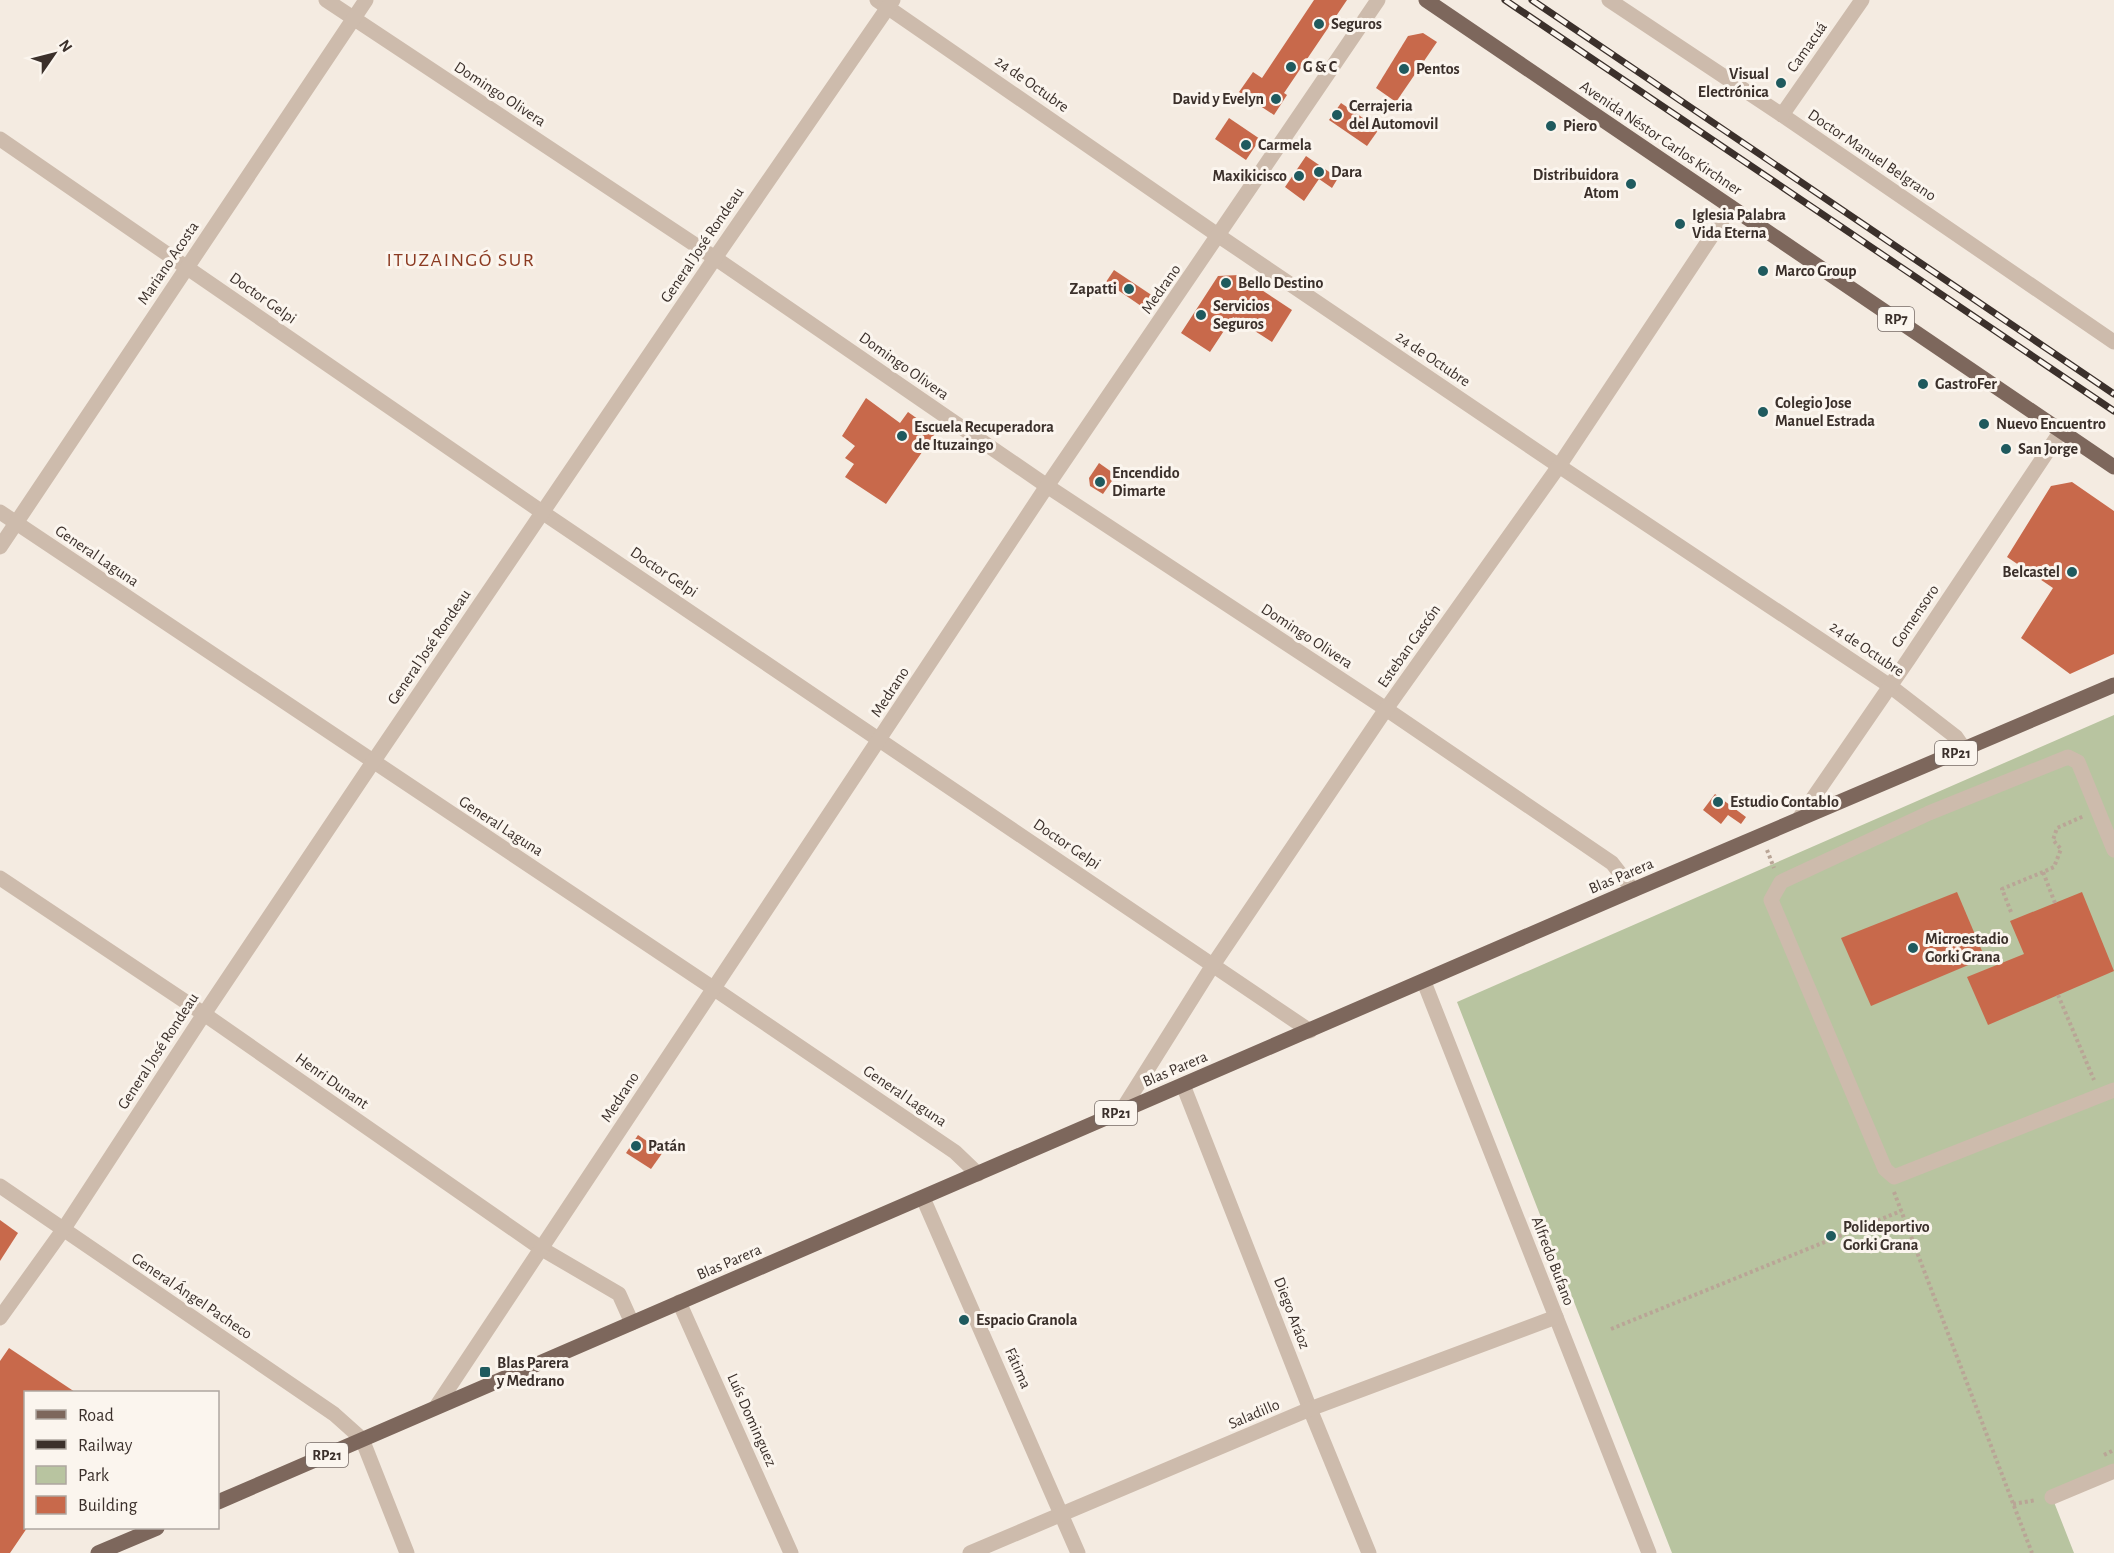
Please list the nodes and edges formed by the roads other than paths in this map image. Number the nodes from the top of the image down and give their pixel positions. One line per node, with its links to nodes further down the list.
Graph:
1 (326, 0): 8 (street, Domingo Olivera)
2 (366, 0): 8 (street, Mariano Acosta)
3 (1378, 0): 12 (street, Medrano)
4 (1426, 0): 11 (main road, Avenida Néstor Carlos Kirchner / RP7)
5 (1609, 0): 9 (street, Doctor Manuel Belgrano)
6 (1862, 0): 9 (street, Camacuá)
7 (887, 2): 12 (street, 24 de Octubre); 13 (street, General José Rondeau)
8 (353, 19): 13 (street, Domingo Olivera); 14 (street, Mariano Acosta)
9 (1782, 115): 15 (street, Doctor Manuel Belgrano)
10 (0, 139): 14 (street, Doctor Gelpi)
11 (1731, 207): 16 (main road, Avenida Néstor Carlos Kirchner / RP7); 17 (street, Esteban Gascón)
12 (1219, 236): 17 (street, 24 de Octubre); 19 (street, Medrano)
13 (716, 258): 19 (street, Domingo Olivera); 21 (street, General José Rondeau)
14 (186, 267): 21 (street, Doctor Gelpi); 22 (street, Mariano Acosta)
15 (2114, 342)
16 (2061, 431): 18 (main road, Avenida Néstor Carlos Kirchner / RP7); 25 (street, Gomensoro)
17 (1558, 466): 25 (street, 24 de Octubre); 26 (street, Esteban Gascón)
18 (2114, 467)
19 (1047, 486): 26 (street, Domingo Olivera); 27 (street, Medrano)
20 (0, 512): 22 (street, General Laguna)
21 (542, 512): 27 (street, Doctor Gelpi); 29 (street, General José Rondeau)
22 (16, 523): 23 (street, Mariano Acosta); 29 (street, General Laguna)
23 (0, 547)
24 (2114, 685): 28 (main road, Blas Parera / RP21)
25 (1890, 686): 28 (street, 24 de Octubre); 30 (street, Gomensoro)
26 (1386, 709): 33 (street, Domingo Olivera); 34 (street, Esteban Gascón)
27 (881, 740): 34 (street, Doctor Gelpi); 36 (street, Medrano)
28 (1965, 750): 30 (main road, Blas Parera / RP21)
29 (372, 762): 36 (street, General Laguna); 37 (street, General José Rondeau)
30 (1798, 820): 33 (main road, Blas Parera / RP21)
31 (2114, 850): 40 (street)
32 (0, 878): 37 (street, Henri Dunant)
33 (1633, 890): 35 (main road, Blas Parera / RP21)
34 (1213, 965): 38 (street, Doctor Gelpi); 41 (street, Esteban Gascón)
35 (1424, 982): 38 (main road, Blas Parera / RP21); 48 (street, Alfredo Bufano)
36 (713, 988): 42 (street, General Laguna); 46 (street, Medrano)
37 (204, 1014): 45 (street, General José Rondeau); 46 (street, Henri Dunant)
38 (1310, 1031): 39 (main road, Blas Parera / RP21)
39 (1183, 1085): 41 (main road, Blas Parera / RP21); 52 (street, Diego Aráoz)
40 (2107, 1093)
41 (1122, 1110): 42 (main road, Blas Parera / RP21)
42 (978, 1174): 44 (main road, Blas Parera / RP21)
43 (0, 1186): 45 (street, General Ángel Pacheco)
44 (923, 1198): 47 (main road, Blas Parera / RP21); 57 (street, Fátima)
45 (63, 1230): 49 (street, General José Rondeau); 53 (street, General Ángel Pacheco)
46 (542, 1249): 50 (street, Henri Dunant); 51 (street, Medrano)
47 (680, 1302): 50 (main road, Blas Parera / RP21); 61 (street, Luís Dominguez)
48 (1556, 1317): 52 (street, Saladillo); 65 (street, Alfredo Bufano)
49 (0, 1318)
50 (632, 1323): 51 (main road, Blas Parera / RP21)
51 (436, 1407): 53 (main road, Blas Parera / RP21)
52 (1310, 1409): 57 (street, Saladillo); 64 (street, Diego Aráoz)
53 (362, 1439): 56 (main road, Blas Parera / RP21); 60 (street)
54 (2114, 1471): 55 (street)
55 (2052, 1497)
56 (219, 1502)
57 (1063, 1515): 62 (street, Saladillo); 63 (street, Fátima)
58 (152, 1529): 59 (main road)
59 (98, 1553)
60 (407, 1553)
61 (791, 1553)
62 (970, 1553)
63 (1078, 1553)
64 (1369, 1553)
65 (1649, 1553)

